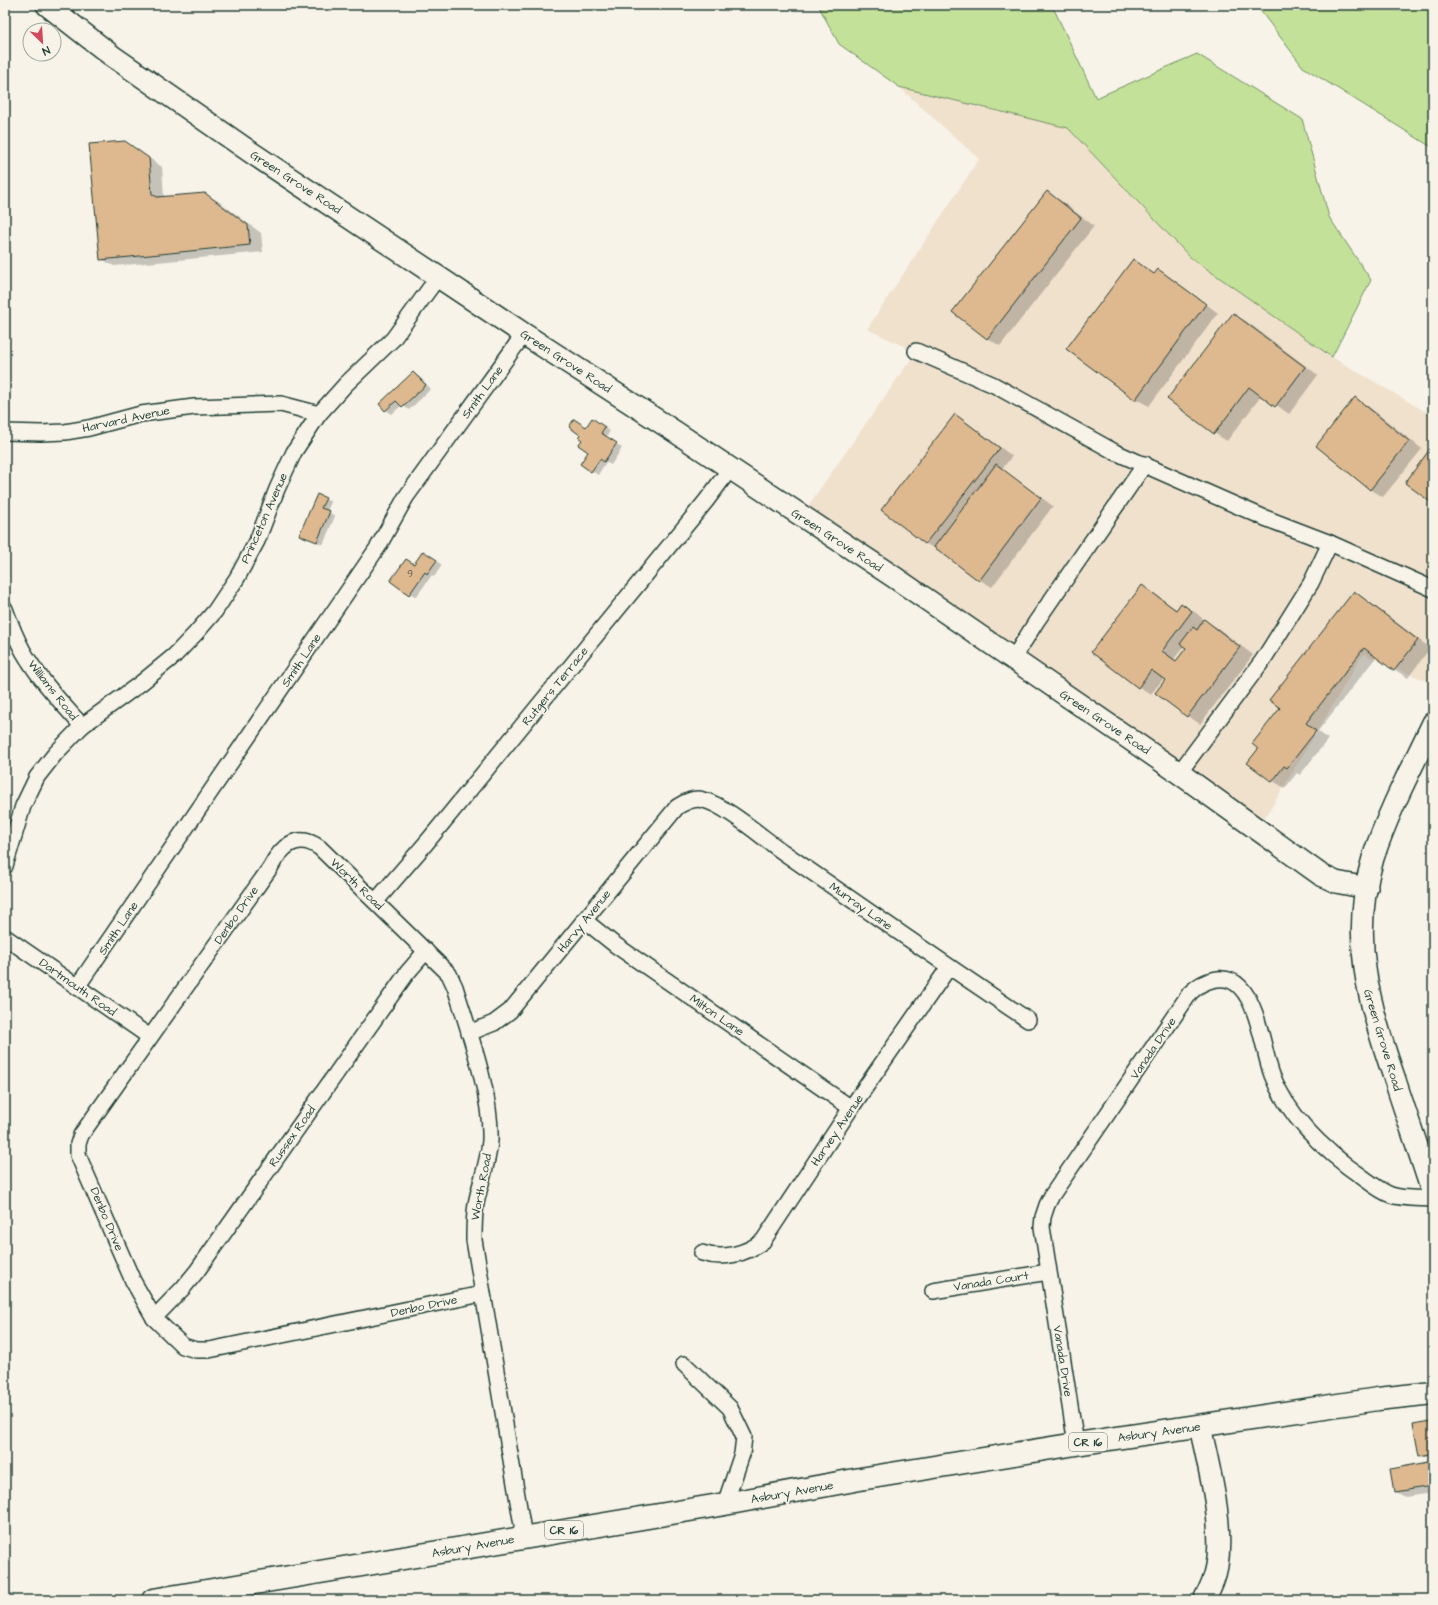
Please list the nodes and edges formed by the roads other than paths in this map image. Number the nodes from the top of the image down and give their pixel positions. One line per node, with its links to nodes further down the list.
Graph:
1 (46, 5): 2 (street, Green Grove Road)
2 (438, 277): 3 (street, Green Grove Road); 5 (street, Princeton Avenue)
3 (524, 334): 8 (street, Green Grove Road); 25 (street, Smith Lane)
4 (916, 351): 7 (street)
5 (319, 414): 6 (street, Harvard Avenue); 14 (street, Princeton Avenue)
6 (5, 432)
7 (1145, 464): 9 (street); 12 (street)
8 (730, 469): 12 (street, Green Grove Road); 20 (street, Rutgers Terrace)
9 (1330, 543): 10 (street); 15 (street)
10 (1433, 589)
11 (5, 609): 14 (street, Williams Road)
12 (1013, 659): 15 (street, Green Grove Road)
13 (1433, 723): 19 (street)
14 (82, 726): 18 (street, Princeton Avenue)
15 (1179, 773): 19 (street, Green Grove Road)
16 (692, 800): 21 (street, Harvy Avenue); 24 (street, Murray Lane)
17 (295, 842): 20 (street, Worth Road); 28 (street, Denbo Drive)
18 (5, 866)
19 (1367, 888): 30 (street, Green Grove Road)
20 (376, 902): 23 (street, Worth Road)
21 (584, 920): 27 (street, Harvy Avenue); 29 (street, Milton Lane)
22 (5, 937): 25 (street, Dartmouth Road)
23 (426, 951): 27 (street, Worth Road); 36 (street, Russex Road)
24 (949, 967): 26 (street, Murray Lane); 29 (street, Harvey Avenue)
25 (77, 987): 28 (street, Dartmouth Road)
26 (1028, 1020)
27 (469, 1033): 35 (street, Worth Road)
28 (150, 1037): 36 (street, Denbo Drive)
29 (852, 1108): 32 (street, Harvey Avenue)
30 (1433, 1195)
31 (1433, 1199): 33 (street, Vanada Drive)
32 (702, 1253)
33 (1048, 1272): 34 (street, Vanada Court); 40 (street, Vanada Drive)
34 (933, 1291)
35 (482, 1294): 36 (street, Denbo Drive); 42 (street, Worth Road)
36 (154, 1318)
37 (684, 1364): 41 (street)
38 (1429, 1390): 39 (main road, Asbury Avenue / CR 16)
39 (1200, 1426): 40 (main road, Asbury Avenue / CR 16); 44 (street)
40 (1076, 1444): 41 (main road, Asbury Avenue / CR 16)
41 (725, 1504): 42 (main road, Asbury Avenue / CR 16)
42 (524, 1537): 43 (main road, Asbury Avenue / CR 16)
43 (153, 1600)
44 (1204, 1600)

